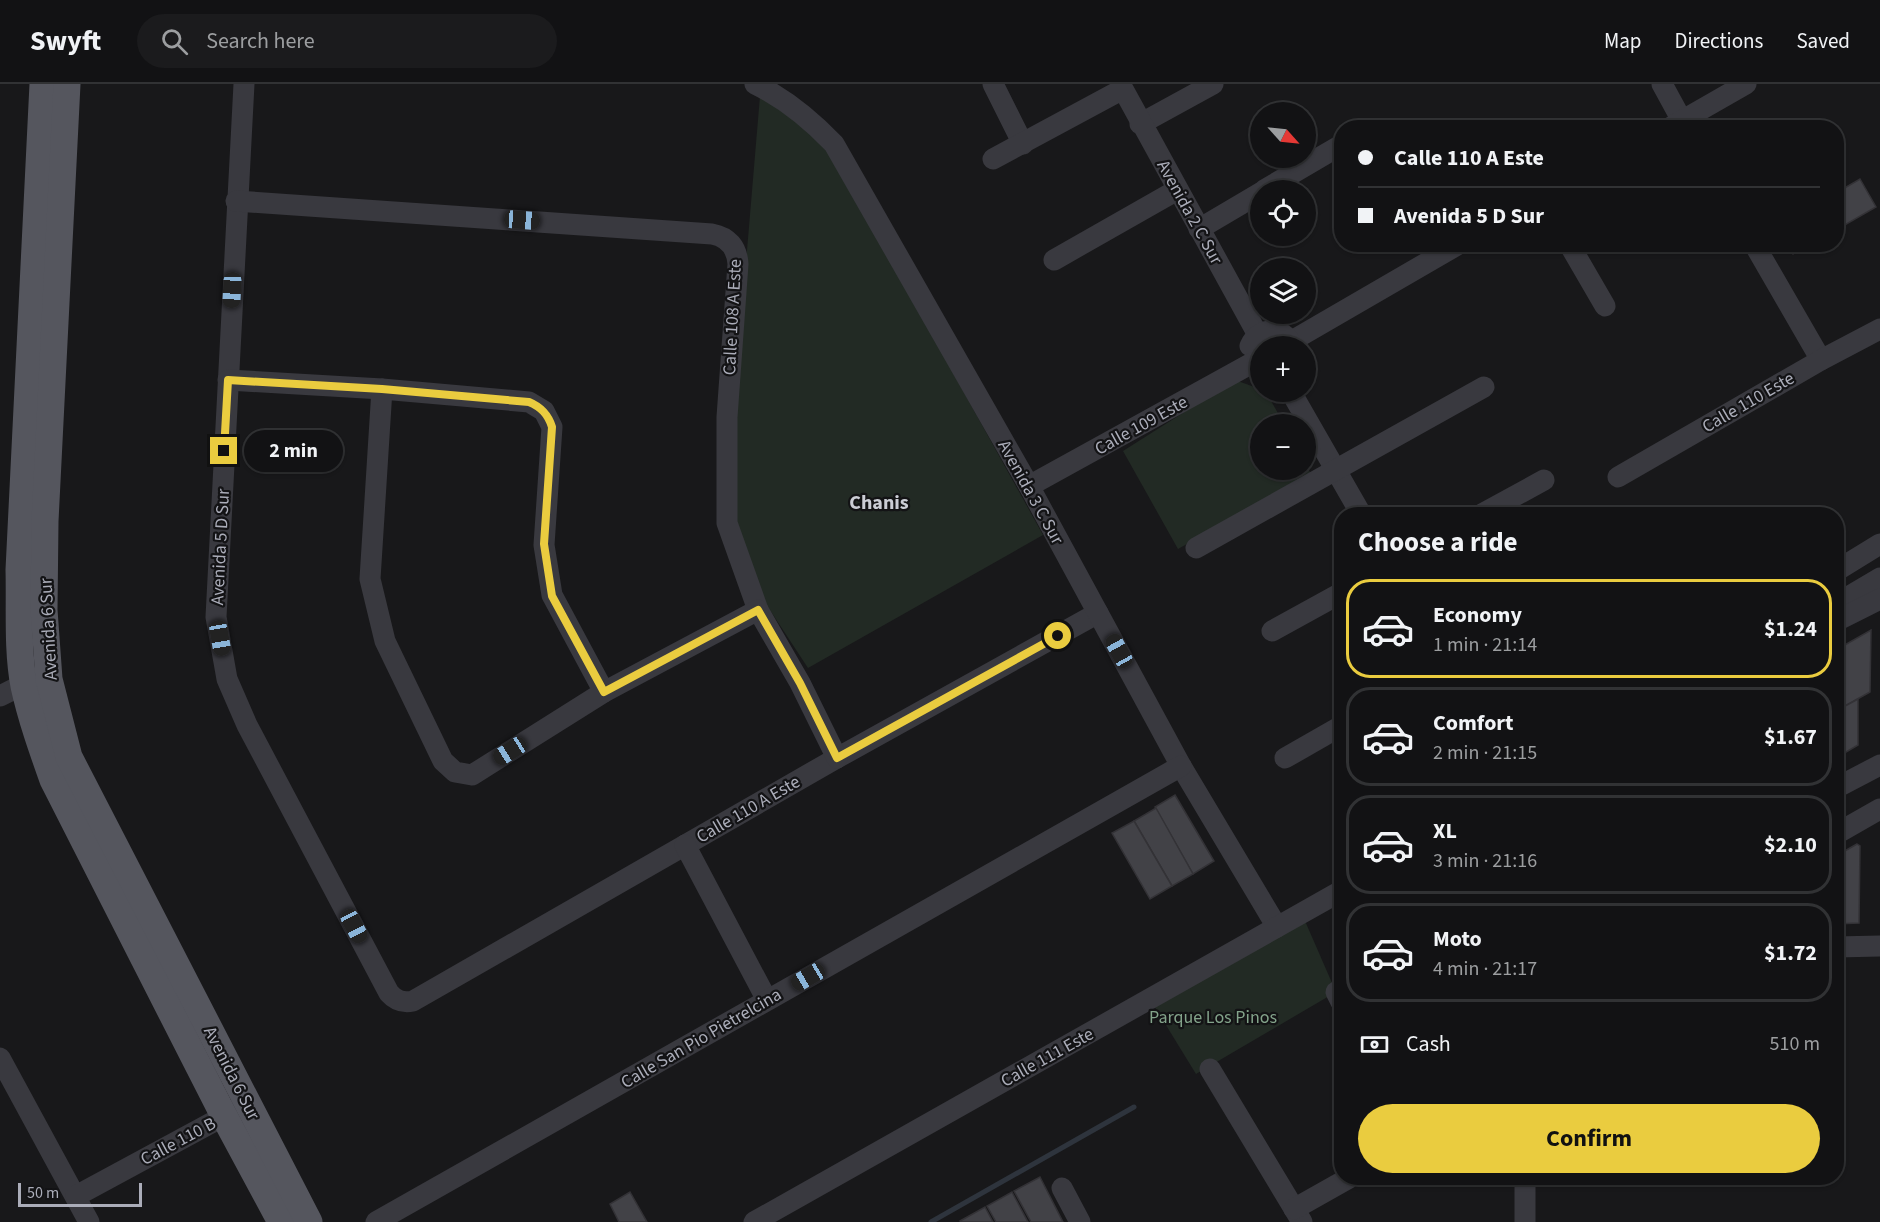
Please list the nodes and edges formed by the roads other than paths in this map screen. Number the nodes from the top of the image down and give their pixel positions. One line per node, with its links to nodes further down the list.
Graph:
1 (43, 84): 52 (main road, Avenida 6 Sur)
2 (68, 84): 52 (main road, Avenida 6 Sur)
3 (244, 84): 18 (street, Avenida 5 D Sur)
4 (755, 84): 38 (street, Avenida 3 C Sur)
5 (993, 84): 12 (street)
6 (1213, 84): 11 (street)
7 (1662, 84): 9 (street)
8 (1746, 84): 10 (street)
9 (1677, 120)
10 (1687, 120)
11 (1140, 124): 12 (street, Avenida 2 C Sur); 16 (street, Avenida 2 C Sur)
12 (1023, 144): 14 (street)
13 (1334, 149): 15 (street)
14 (993, 159)
15 (1281, 180)
16 (1177, 190): 19 (street, Avenida 2 C Sur); 23 (street)
17 (1250, 199): 19 (street)
18 (236, 201): 31 (street, Avenida 5 D Sur); 48 (street, Calle 108 A Este)
19 (1199, 229): 26 (street, Avenida 2 C Sur)
20 (1446, 252): 28 (street)
21 (1574, 252): 24 (street)
22 (1759, 252): 29 (street)
23 (1054, 260)
24 (1605, 306)
25 (1880, 329): 29 (street, Calle 110 Este)
26 (1258, 334): 27 (street)
27 (1283, 336)
28 (1304, 336)
29 (1821, 360): 36 (street, Calle 110 Este)
30 (1250, 370): 38 (street, Calle 109 Este)
31 (228, 380): 33 (street); 68 (street, Avenida 5 D Sur)
32 (1484, 387): 35 (street)
33 (382, 389): 53 (street); 53 (street)
34 (1297, 402): 35 (street)
35 (1336, 470): 39 (street); 42 (street)
36 (1618, 477)
37 (1544, 480): 40 (street)
38 (1029, 486): 49 (street, Avenida 3 C Sur)
39 (1357, 507)
40 (1495, 507)
41 (1880, 544): 43 (street)
42 (1196, 548)
43 (1844, 567)
44 (1844, 569): 45 (street)
45 (1874, 589): 47 (street); 50 (street)
46 (1334, 597): 51 (street)
47 (1844, 601)
48 (758, 610): 53 (street); 55 (street, Calle 108 A Este)
49 (1098, 613): 55 (street, Calle 110 A Este); 58 (street, Avenida 3 C Sur)
50 (1844, 614)
51 (1272, 631)
52 (24, 686): 71 (main road, Avenida 6 Sur); 72 (main road, Avenida 6 Sur)
53 (604, 692)
54 (1334, 730): 56 (street)
55 (837, 758): 62 (street, Calle 110 A Este)
56 (1285, 758)
57 (1880, 765): 59 (street)
58 (1181, 766): 64 (street, Avenida 3 C Sur); 67 (street, Calle San Pio Pietrelcina)
59 (1844, 784)
60 (1880, 809): 61 (street)
61 (1844, 829)
62 (686, 845): 67 (street); 68 (street, Calle 110 A Este)
63 (1334, 895): 64 (street, Calle 111 Este)
64 (1277, 927): 82 (street, Calle 111 Este)
65 (1880, 946): 66 (street)
66 (1844, 947)
67 (767, 1000): 81 (street, Calle San Pio Pietrelcina)
68 (400, 1001)
69 (0, 1058): 76 (street)
70 (1210, 1069): 77 (street)
71 (248, 1103): 72 (street, Calle 110 B); 80 (main road, Avenida 6 Sur)
72 (224, 1116): 76 (street, Calle 110 B); 79 (main road, Avenida 6 Sur)
73 (1339, 1185): 77 (street)
74 (1525, 1185): 84 (street)
75 (1062, 1188): 83 (street)
76 (76, 1196): 78 (street)
77 (1298, 1215)
78 (89, 1222)
79 (281, 1222)
80 (309, 1222)
81 (376, 1222)
82 (754, 1222)
83 (1080, 1222)
84 (1525, 1222)

